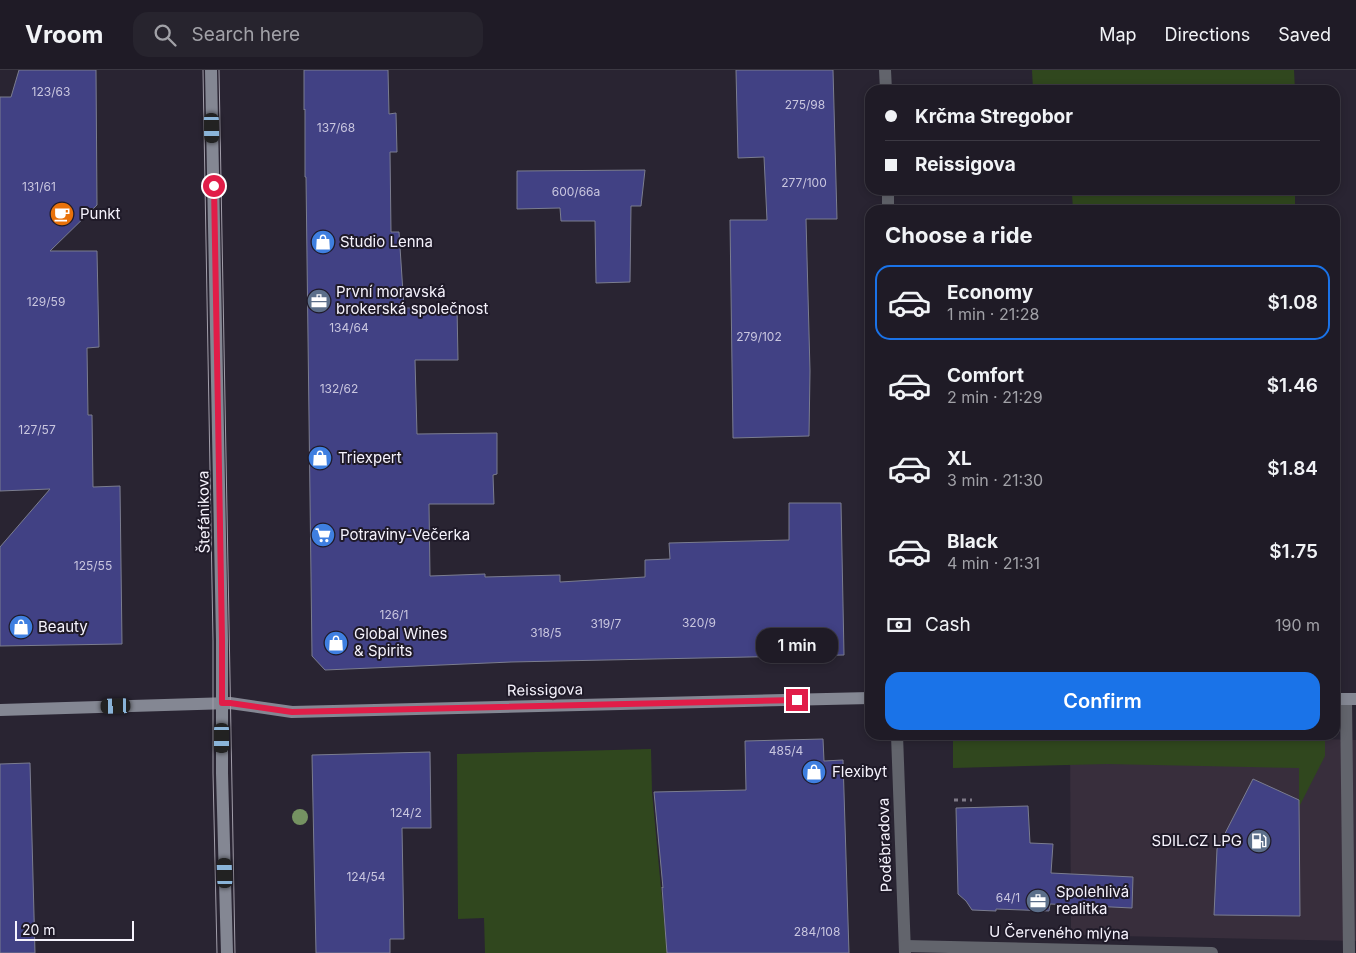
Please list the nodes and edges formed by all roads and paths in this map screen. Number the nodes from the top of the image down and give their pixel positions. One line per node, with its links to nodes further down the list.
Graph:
1 (211, 70): 6 (street, Štefánikova)
2 (885, 70): 3 (street)
3 (886, 85)
4 (865, 698): 6 (street, Reissigova)
5 (1346, 699): 14 (street)
6 (222, 703): 7 (street, Reissigova); 12 (street, Štefánikova)
7 (0, 710)
8 (897, 740): 11 (street, Poděbradova)
9 (954, 800): 10 (path)
10 (972, 800)
11 (905, 950): 13 (street, U Červeného mlýna)
12 (227, 953)
13 (1212, 953)
14 (1349, 953)

